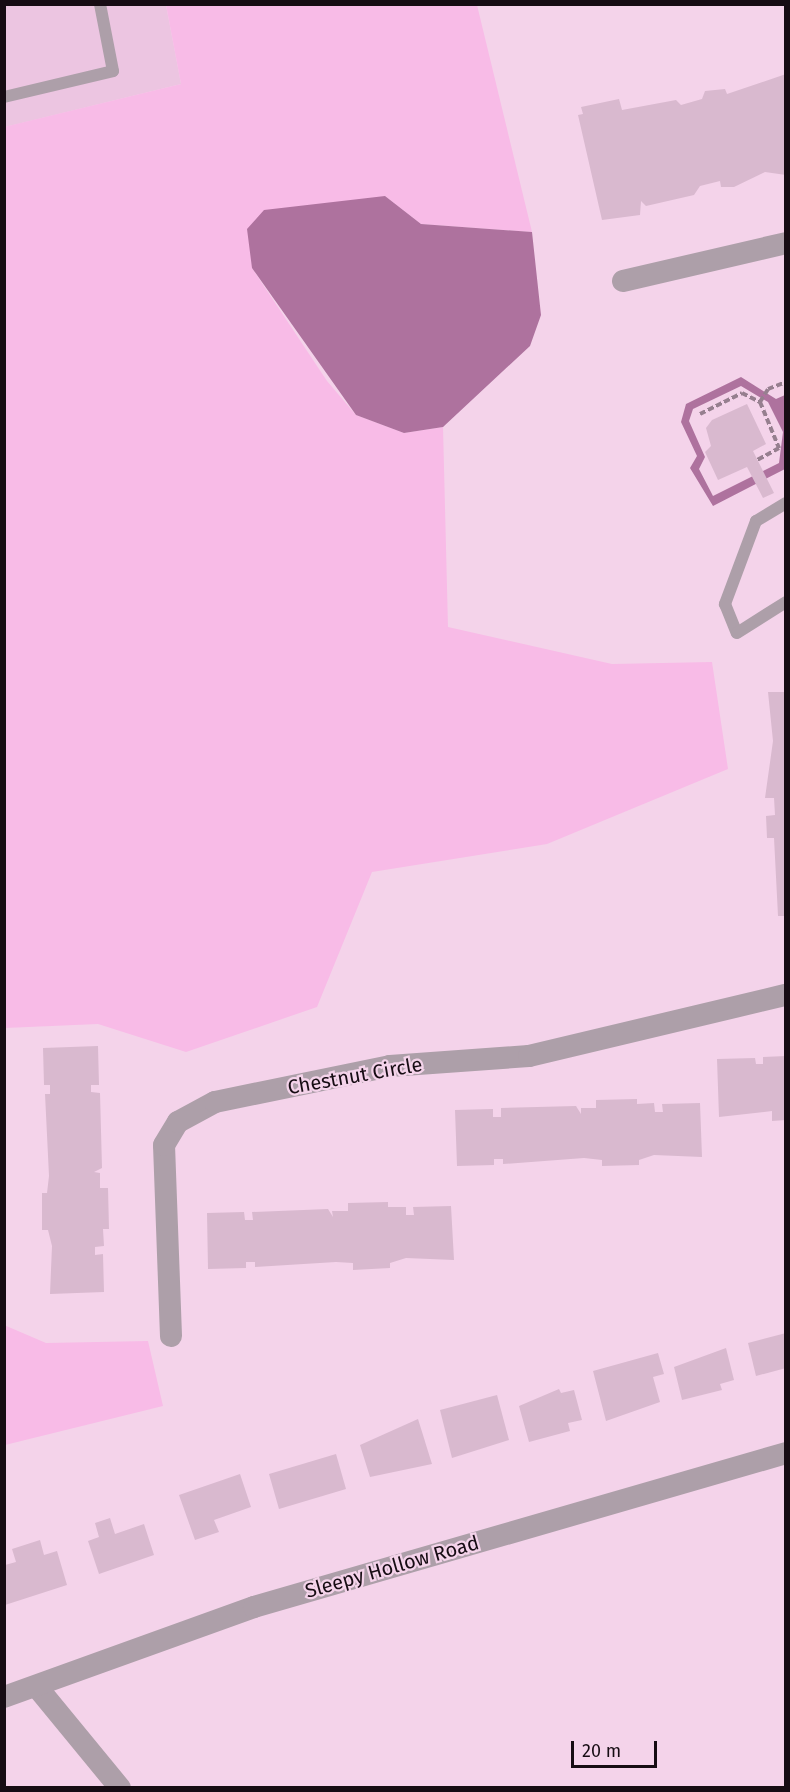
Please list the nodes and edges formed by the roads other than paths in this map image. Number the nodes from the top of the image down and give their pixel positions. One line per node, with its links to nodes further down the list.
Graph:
1 (100, 4): 2 (lane)
2 (4, 97)
3 (786, 243): 4 (street)
4 (623, 281)
5 (786, 503): 6 (lane)
6 (786, 602)
7 (786, 995): 8 (street, Chestnut Circle)
8 (171, 1336)
9 (786, 1453): 10 (street, Sleepy Hollow Road)
10 (38, 1687): 11 (street, Sleepy Hollow Road); 12 (street)
11 (4, 1697)
12 (120, 1788)

